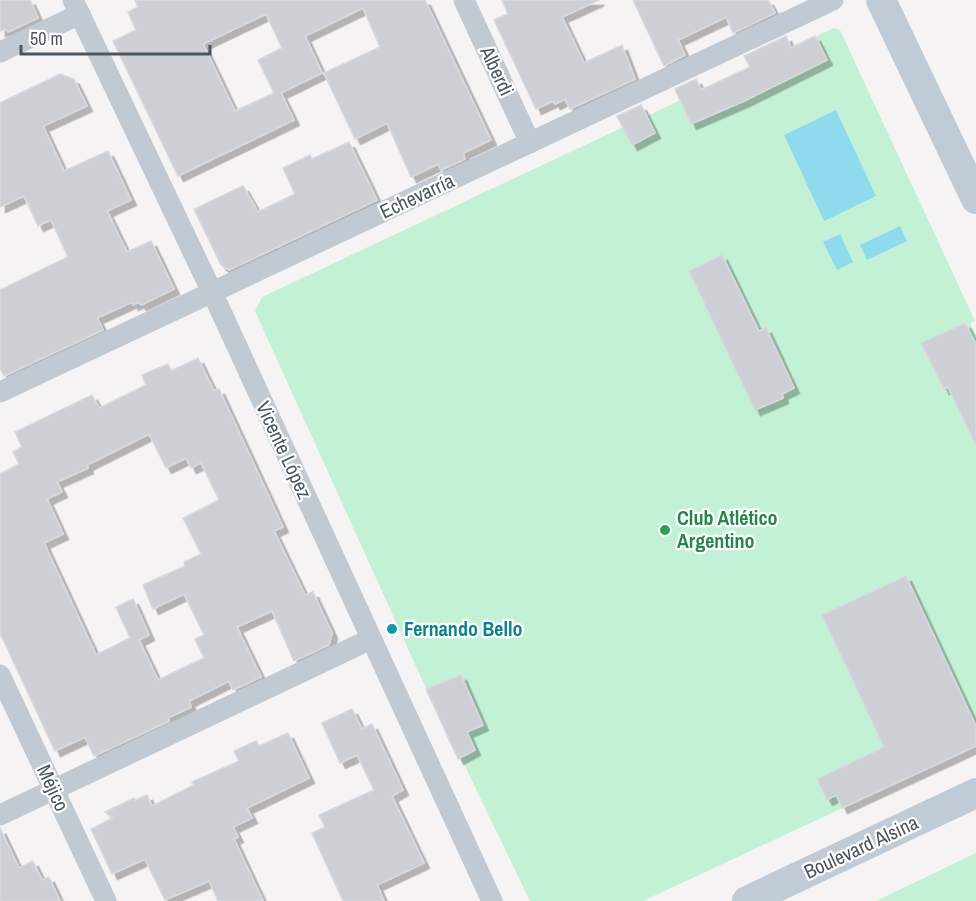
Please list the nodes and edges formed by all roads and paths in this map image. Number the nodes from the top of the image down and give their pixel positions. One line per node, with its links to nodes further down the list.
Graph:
1 (464, 0): 6 (street, Alberdi)
2 (833, 0): 6 (street, Echevarría)
3 (881, 0): 7 (main road)
4 (77, 7): 5 (street); 8 (street, Vicente López)
5 (0, 52)
6 (530, 143): 8 (street, Echevarría)
7 (976, 199)
8 (212, 292): 9 (street, Echevarría); 10 (street, Vicente López)
9 (0, 392)
10 (372, 639): 12 (street); 16 (street, Vicente López)
11 (0, 675): 12 (street, Méjico)
12 (55, 790): 14 (street); 15 (street, Méjico)
13 (976, 793): 17 (main road, Boulevard Alsina)
14 (0, 816)
15 (106, 901)
16 (492, 901)
17 (747, 901)

